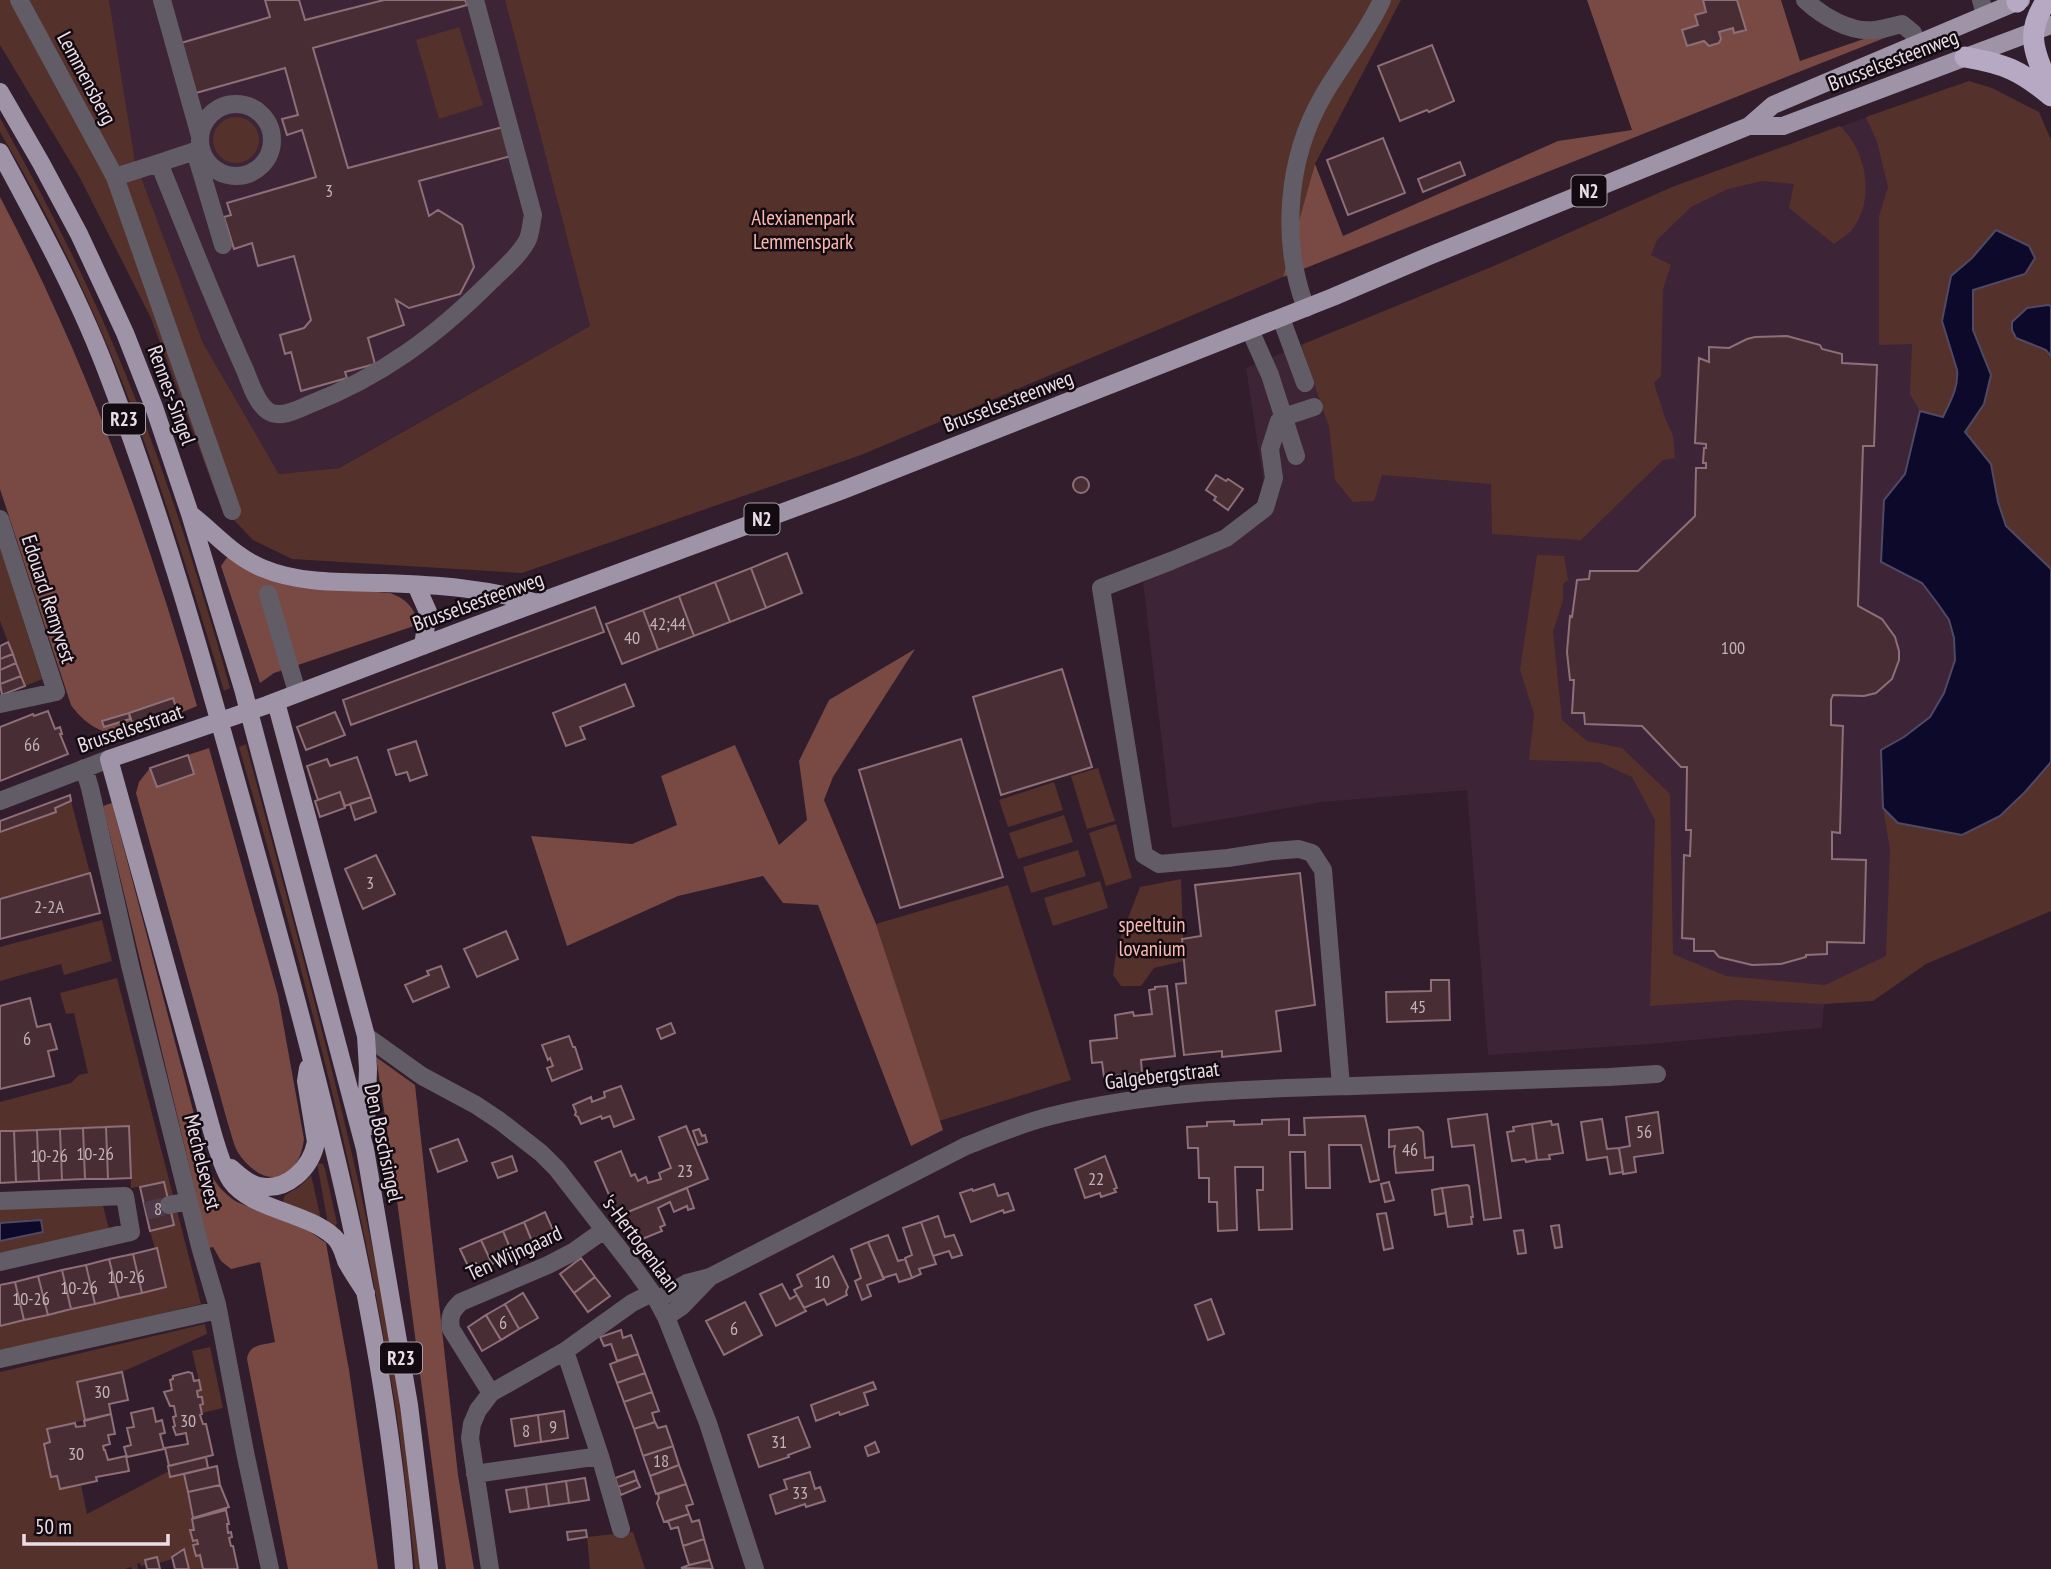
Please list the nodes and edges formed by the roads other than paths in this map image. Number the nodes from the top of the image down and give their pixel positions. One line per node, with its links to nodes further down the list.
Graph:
1 (19, 0): 18 (street, Lemmensberg)
2 (162, 0): 15 (street)
3 (475, 0): 17 (street)
4 (1381, 0): 20 (street)
5 (1805, 0): 10 (street)
6 (2047, 0): 9 (highway)
7 (2019, 1): 8 (main road, Brusselsesteenweg / N2)
8 (1983, 8): 10 (main road, Brusselsesteenweg / N2)
9 (2041, 29): 11 (main road, Brusselsesteenweg / N2); 13 (highway)
10 (1917, 44): 14 (main road, Brusselsesteenweg / N2)
11 (1965, 57): 13 (highway); 14 (main road, Brusselsesteenweg / N2)
12 (0, 92): 28 (main road, Rennes-Singel / R23)
13 (2051, 94)
14 (1749, 126): 20 (main road, Brusselsesteenweg / N2)
15 (198, 146): 17 (street); 19 (street)
16 (0, 152): 42 (main road, R23)
17 (159, 163): 18 (street)
18 (114, 177): 27 (street, Lemmensberg)
19 (223, 245)
20 (1306, 308): 21 (main road, Brusselsesteenweg / N2)
21 (1281, 318): 22 (main road, Brusselsesteenweg / N2); 23 (street)
22 (1250, 330): 25 (street); 32 (main road, Brusselsesteenweg / N2)
23 (1305, 383)
24 (1314, 407): 25 (street)
25 (1284, 417): 26 (street); 44 (street)
26 (1296, 456)
27 (232, 511)
28 (190, 514): 30 (main road); 37 (main road, Rennes-Singel / R23)
29 (0, 519): 36 (street, Edouard Remyvest)
30 (416, 584): 32 (main road); 33 (main road)
31 (268, 594): 34 (street)
32 (537, 603): 33 (main road, Brusselsesteenweg / N2)
33 (423, 646): 34 (main road, Brusselsesteenweg / N2)
34 (297, 692): 35 (main road, Brusselsesteenweg / N2)
35 (276, 702): 38 (main road, Brusselsestraat / N2); 41 (main road)
36 (0, 704)
37 (256, 734): 45 (main road, Den Boschsingel / R23)
38 (109, 760): 39 (street, Brusselsestraat); 46 (main road)
39 (84, 768): 40 (street, Brusselsestraat); 47 (street, Mechelsevest)
40 (0, 801)
41 (366, 1036): 45 (main road); 50 (street, 's-Hertogenlaan)
42 (311, 1054): 46 (main road); 53 (main road, R23)
43 (1657, 1074): 44 (street, Galgebergstraat)
44 (1341, 1086): 52 (street, Galgebergstraat)
45 (365, 1149): 65 (main road, Den Boschsingel / R23)
46 (223, 1161): 53 (main road)
47 (189, 1200): 49 (street); 55 (street, Mechelsevest)
48 (0, 1201): 51 (street)
49 (169, 1205)
50 (604, 1230): 54 (street, 's-Hertogenlaan); 59 (street, Ten Wijngaard)
51 (0, 1262)
52 (710, 1277): 54 (street, Galgebergstraat); 56 (street, Galgebergstraat)
53 (366, 1293): 64 (main road, R23)
54 (655, 1296): 56 (street, 's-Hertogenlaan); 57 (street)
55 (218, 1310): 58 (street); 63 (street, Mechelsevest)
56 (666, 1317): 67 (street, 's-Hertogenlaan)
57 (565, 1351): 59 (street); 60 (street)
58 (0, 1359)
59 (491, 1393): 61 (street)
60 (600, 1456): 61 (street); 62 (street)
61 (475, 1474): 66 (street)
62 (621, 1529)
63 (270, 1569)
64 (404, 1569)
65 (429, 1569)
66 (491, 1569)
67 (755, 1569)

